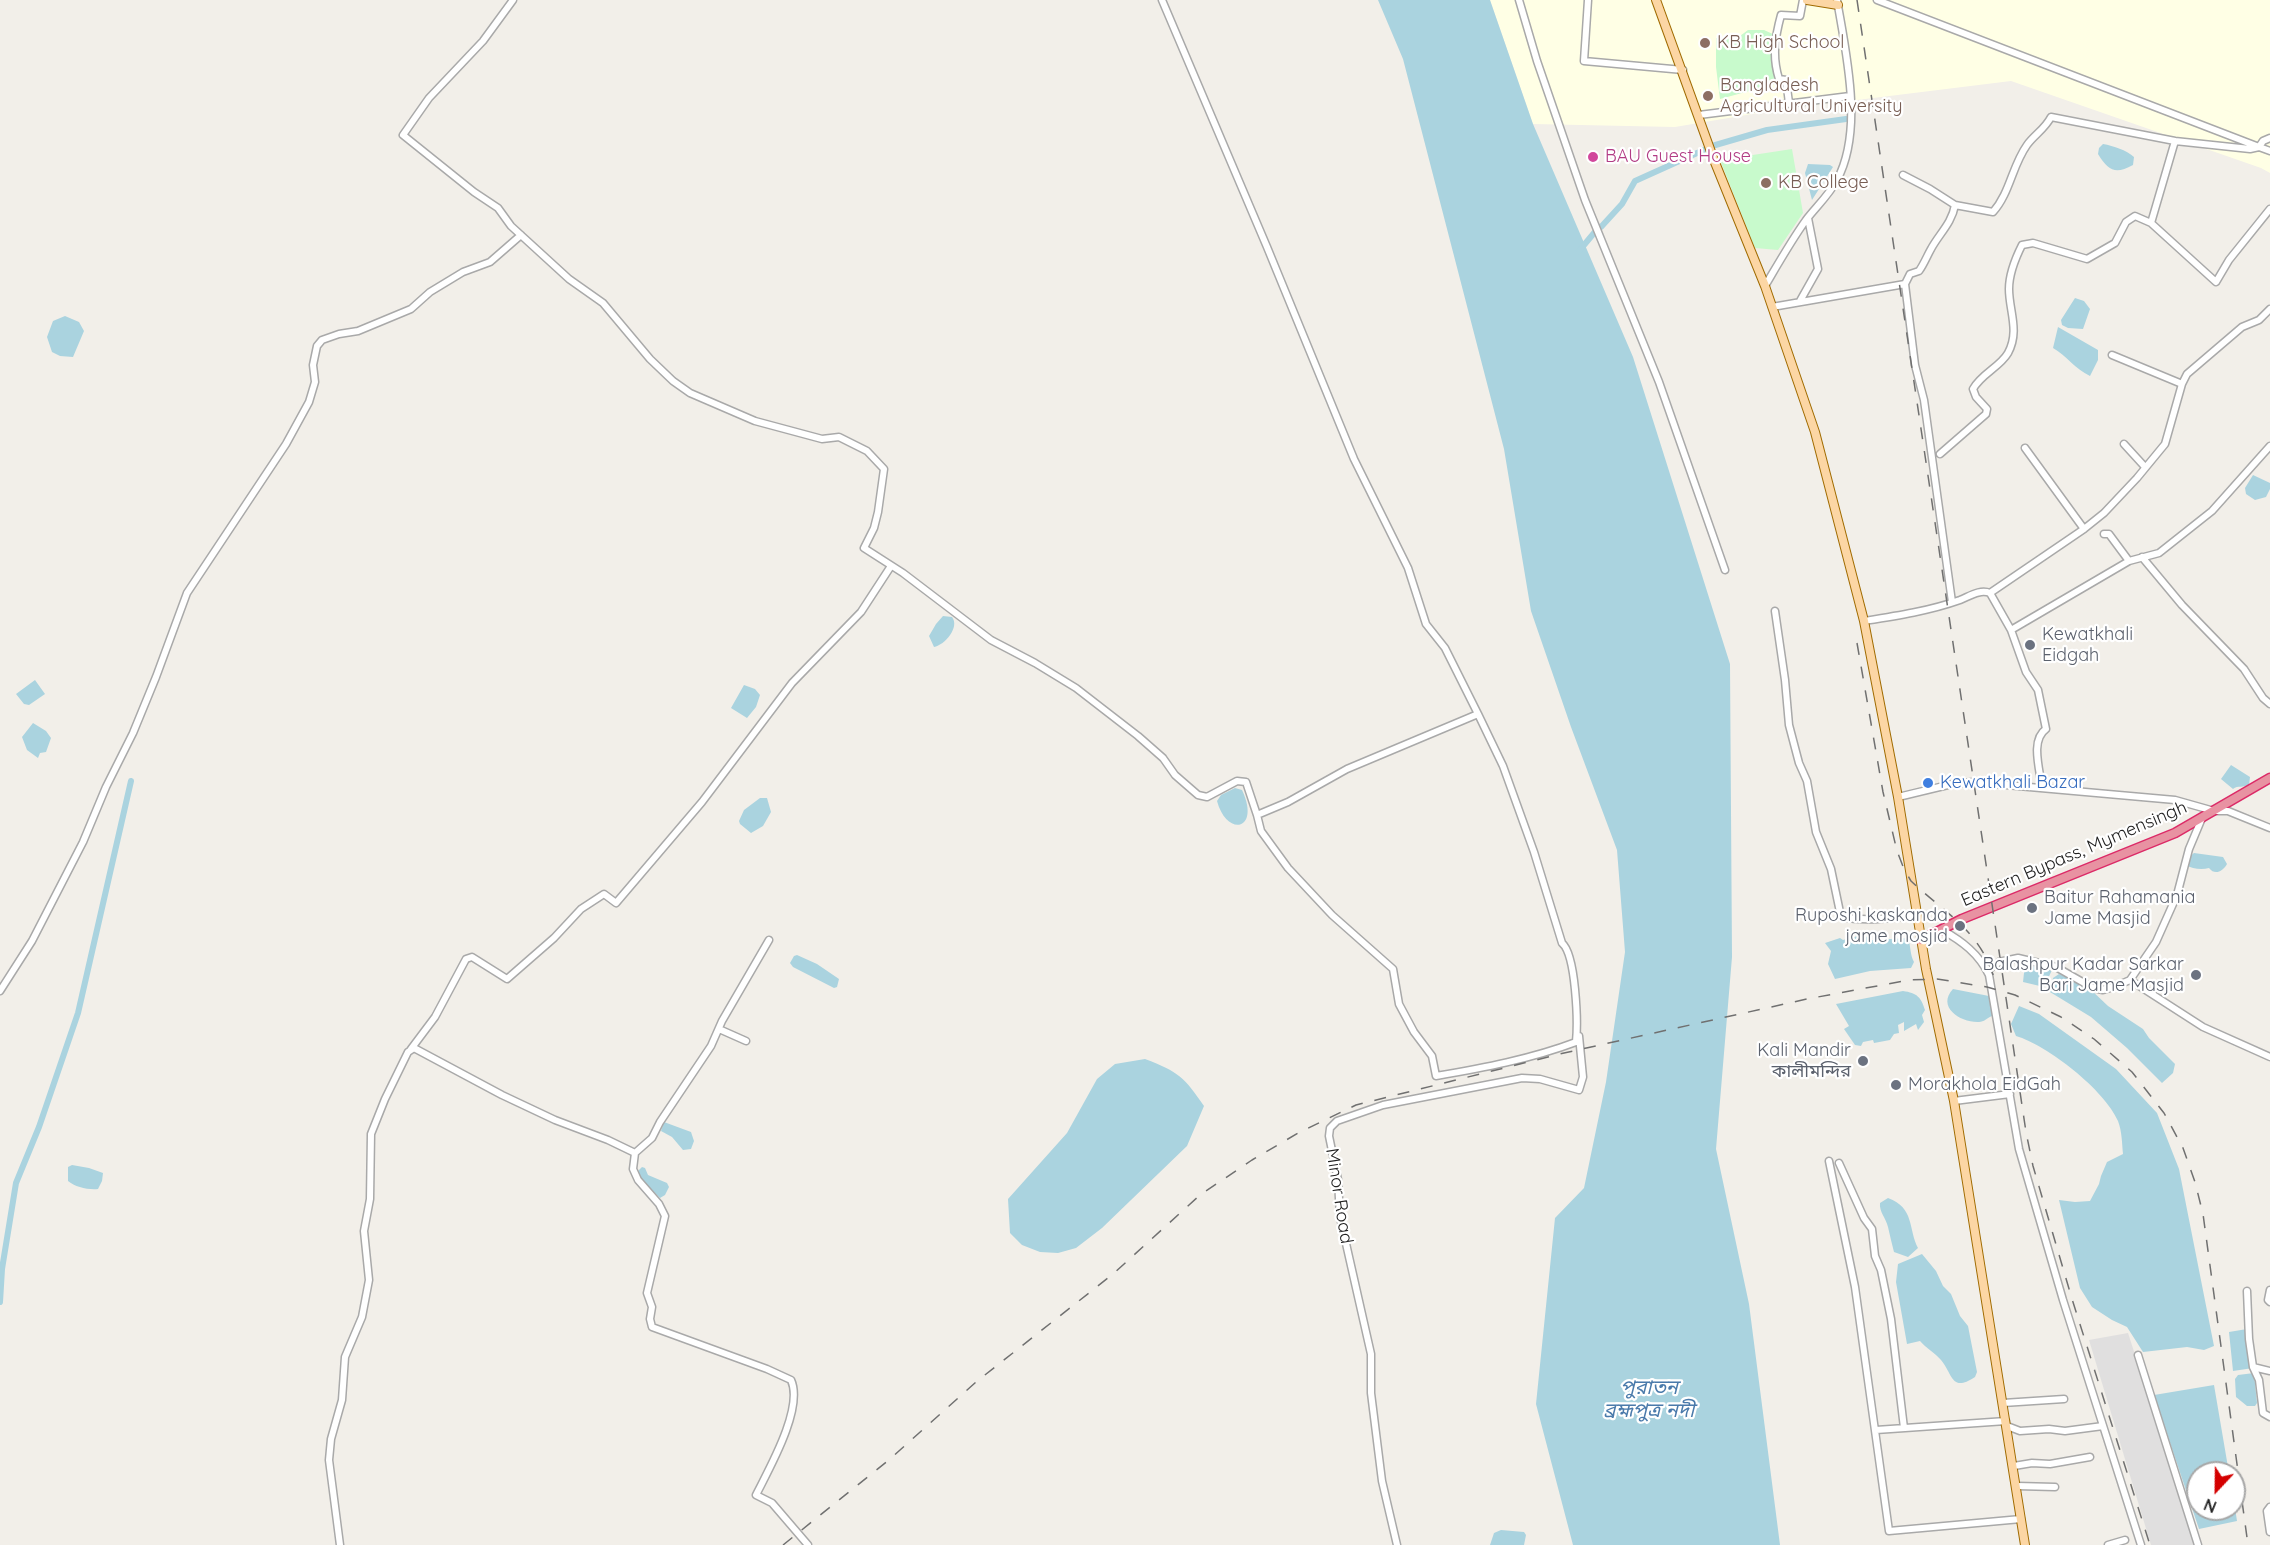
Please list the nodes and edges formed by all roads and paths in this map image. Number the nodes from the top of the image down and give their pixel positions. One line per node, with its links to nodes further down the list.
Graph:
1 (513, 0): 22 (street)
2 (1162, 0): 47 (street)
3 (1519, 0): 40 (street)
4 (1588, 0): 9 (street)
5 (1656, 0): 9 (main road)
6 (1805, 0): 8 (main road); 11 (street)
7 (1877, 0): 15 (street)
8 (1837, 3): 10 (street)
9 (1683, 70): 12 (main road)
10 (1850, 96): 11 (street); 20 (street)
11 (1789, 103): 12 (street)
12 (1699, 115): 24 (main road)
13 (2270, 138): 15 (street)
14 (2175, 141): 15 (street); 18 (street); 21 (street)
15 (2259, 147): 16 (street)
16 (2270, 151)
17 (1903, 175): 18 (street)
18 (1955, 205): 23 (street)
19 (2270, 208): 21 (street)
20 (1808, 218): 24 (street); 25 (street)
21 (2151, 223): 33 (street)
22 (521, 235): 39 (street); 61 (street)
23 (1905, 284): 25 (street); 42 (street)
24 (1765, 286): 26 (main road)
25 (1800, 301): 26 (street)
26 (1772, 307): 44 (main road)
27 (2270, 309): 29 (street)
28 (2112, 355): 29 (street)
29 (2182, 384): 34 (street)
30 (2124, 444): 34 (street)
31 (2270, 446): 37 (street)
32 (2025, 448): 35 (street)
33 (1940, 454)
34 (2145, 467): 35 (street)
35 (2084, 529): 41 (street)
36 (2104, 534): 38 (street)
37 (2142, 557): 38 (street); 46 (street)
38 (2129, 561): 45 (street)
39 (891, 566): 52 (street); 65 (street)
40 (1725, 570)
41 (1990, 593): 42 (street); 45 (street)
42 (1952, 602): 44 (street)
43 (1775, 611): 55 (street)
44 (1864, 621): 50 (main road)
45 (2011, 630): 49 (street)
46 (2270, 704)
47 (1478, 714): 52 (street); 62 (street)
48 (2270, 778): 51 (highway, Eastern Bypass, Mymensingh)
49 (2042, 788): 50 (street); 51 (street)
50 (1898, 797): 55 (main road)
51 (2214, 811): 53 (highway, Eastern Bypass, Mymensingh); 54 (street)
52 (1257, 815): 62 (street)
53 (2202, 818): 56 (highway, Eastern Bypass, Mymensingh); 60 (street)
54 (2270, 828)
55 (1917, 915): 58 (main road)
56 (1942, 930): 58 (highway, Eastern Bypass, Mymensingh); 59 (street)
57 (769, 940): 63 (street)
58 (1921, 940): 68 (main road)
59 (1987, 971): 60 (street); 67 (street)
60 (2130, 980): 66 (street)
61 (0, 991)
62 (1578, 1028): 95 (street, Minor Road)
63 (719, 1029): 64 (street); 69 (street)
64 (746, 1041)
65 (411, 1049): 69 (street); 93 (street)
66 (2270, 1057)
67 (2010, 1094): 68 (street); 82 (street)
68 (1954, 1101): 79 (main road)
69 (635, 1153): 94 (street)
70 (1829, 1161): 84 (street)
71 (1839, 1163): 83 (street)
72 (2247, 1290): 76 (street)
73 (2270, 1290): 74 (street)
74 (2270, 1302)
75 (2138, 1355): 99 (street)
76 (2253, 1367): 77 (street); 80 (street)
77 (2270, 1371)
78 (2064, 1399): 79 (street)
79 (2003, 1403): 81 (main road)
80 (2270, 1417)
81 (2007, 1424): 82 (street); 83 (street); 86 (main road)
82 (2103, 1426): 98 (street)
83 (1904, 1428): 84 (street)
84 (1876, 1430): 90 (street)
85 (2090, 1457): 86 (street)
86 (2014, 1466): 87 (main road)
87 (2017, 1486): 88 (street); 90 (main road)
88 (2055, 1487)
89 (2270, 1507): 91 (street)
90 (2021, 1519): 96 (main road)
91 (2270, 1532)
92 (2126, 1540): 97 (street)
93 (340, 1545)
94 (808, 1545)
95 (1397, 1545)
96 (2025, 1545)
97 (2108, 1545)
98 (2141, 1545)
99 (2198, 1545)

